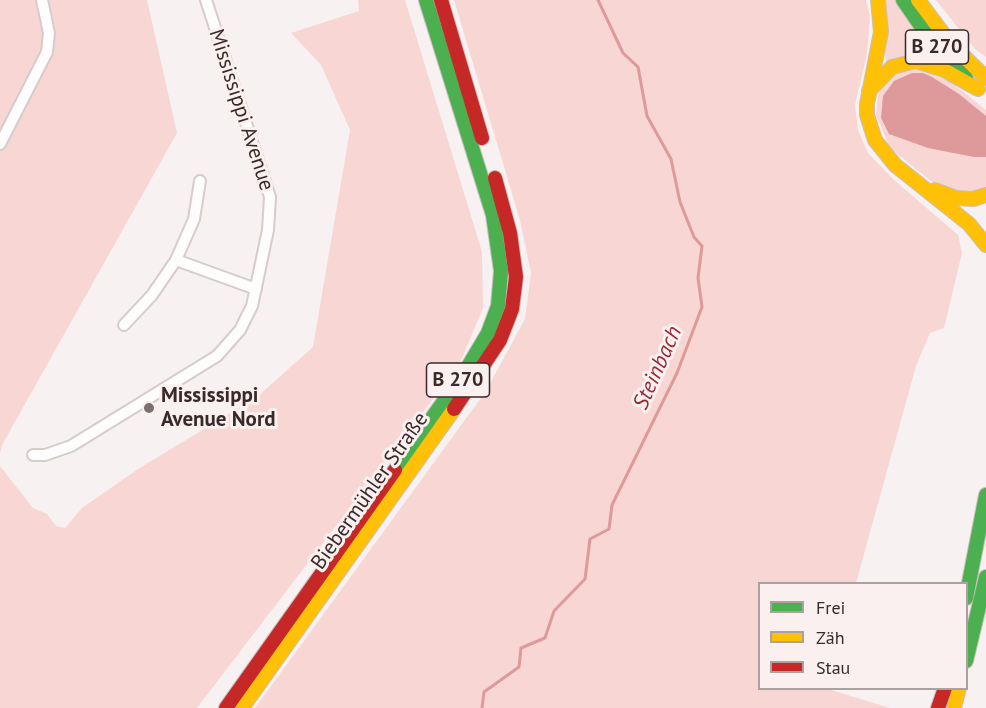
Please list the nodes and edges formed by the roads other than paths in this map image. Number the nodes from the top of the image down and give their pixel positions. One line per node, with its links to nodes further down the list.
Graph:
1 (42, 0): 10 (street)
2 (206, 0): 16 (street, Mississippi Avenue)
3 (426, 0): 25 (main road, B 270)
4 (441, 0): 26 (main road, Biebermühler Straße / B 270)
5 (878, 0): 9 (main road)
6 (903, 0): 8 (main road, B 270)
7 (918, 0): 8 (main road, B 270)
8 (983, 87): 9 (main road)
9 (868, 92): 12 (main road)
10 (0, 144)
11 (200, 181): 15 (street)
12 (915, 181): 13 (main road); 14 (main road)
13 (986, 195)
14 (986, 245)
15 (176, 260): 16 (street); 17 (street)
16 (256, 289): 18 (street, Mississippi Avenue)
17 (124, 325)
18 (33, 455)
19 (986, 495): 21 (main road)
20 (986, 577): 22 (main road)
21 (968, 588)
22 (968, 654)
23 (944, 690): 27 (main road)
24 (958, 690): 28 (main road)
25 (226, 708)
26 (242, 708)
27 (938, 708)
28 (954, 708)

